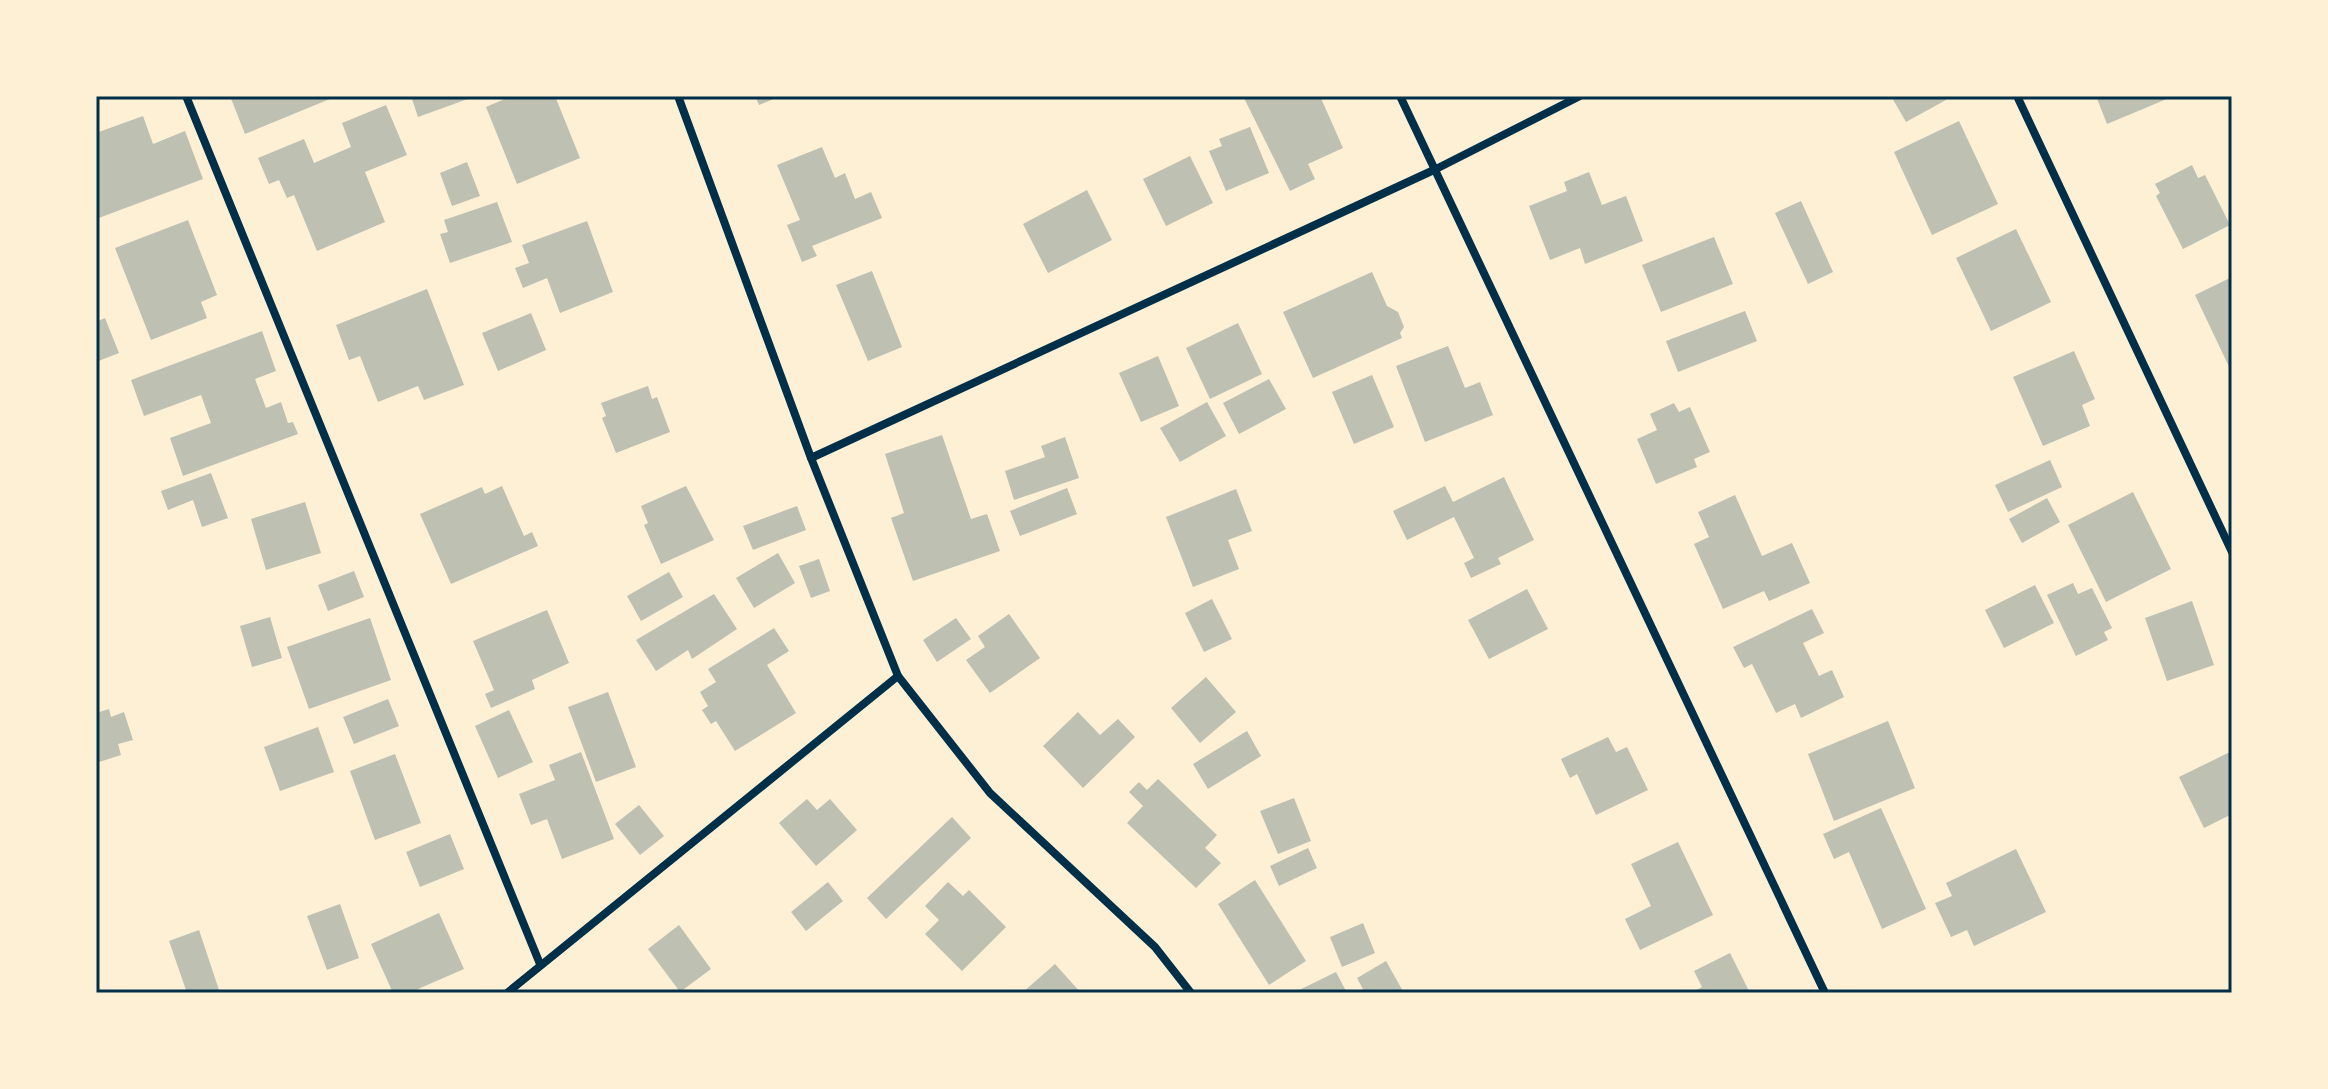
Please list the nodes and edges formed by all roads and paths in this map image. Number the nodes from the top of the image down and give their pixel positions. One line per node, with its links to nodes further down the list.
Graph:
1 (186, 96): 10 (street)
2 (678, 96): 7 (street)
3 (1400, 96): 6 (street)
4 (1580, 96): 6 (street)
5 (2017, 96): 8 (street)
6 (1436, 169): 7 (street); 13 (street)
7 (811, 458): 9 (street)
8 (2232, 552)
9 (898, 676): 10 (street); 12 (street)
10 (540, 964): 11 (street)
11 (507, 993)
12 (1191, 993)
13 (1825, 993)

